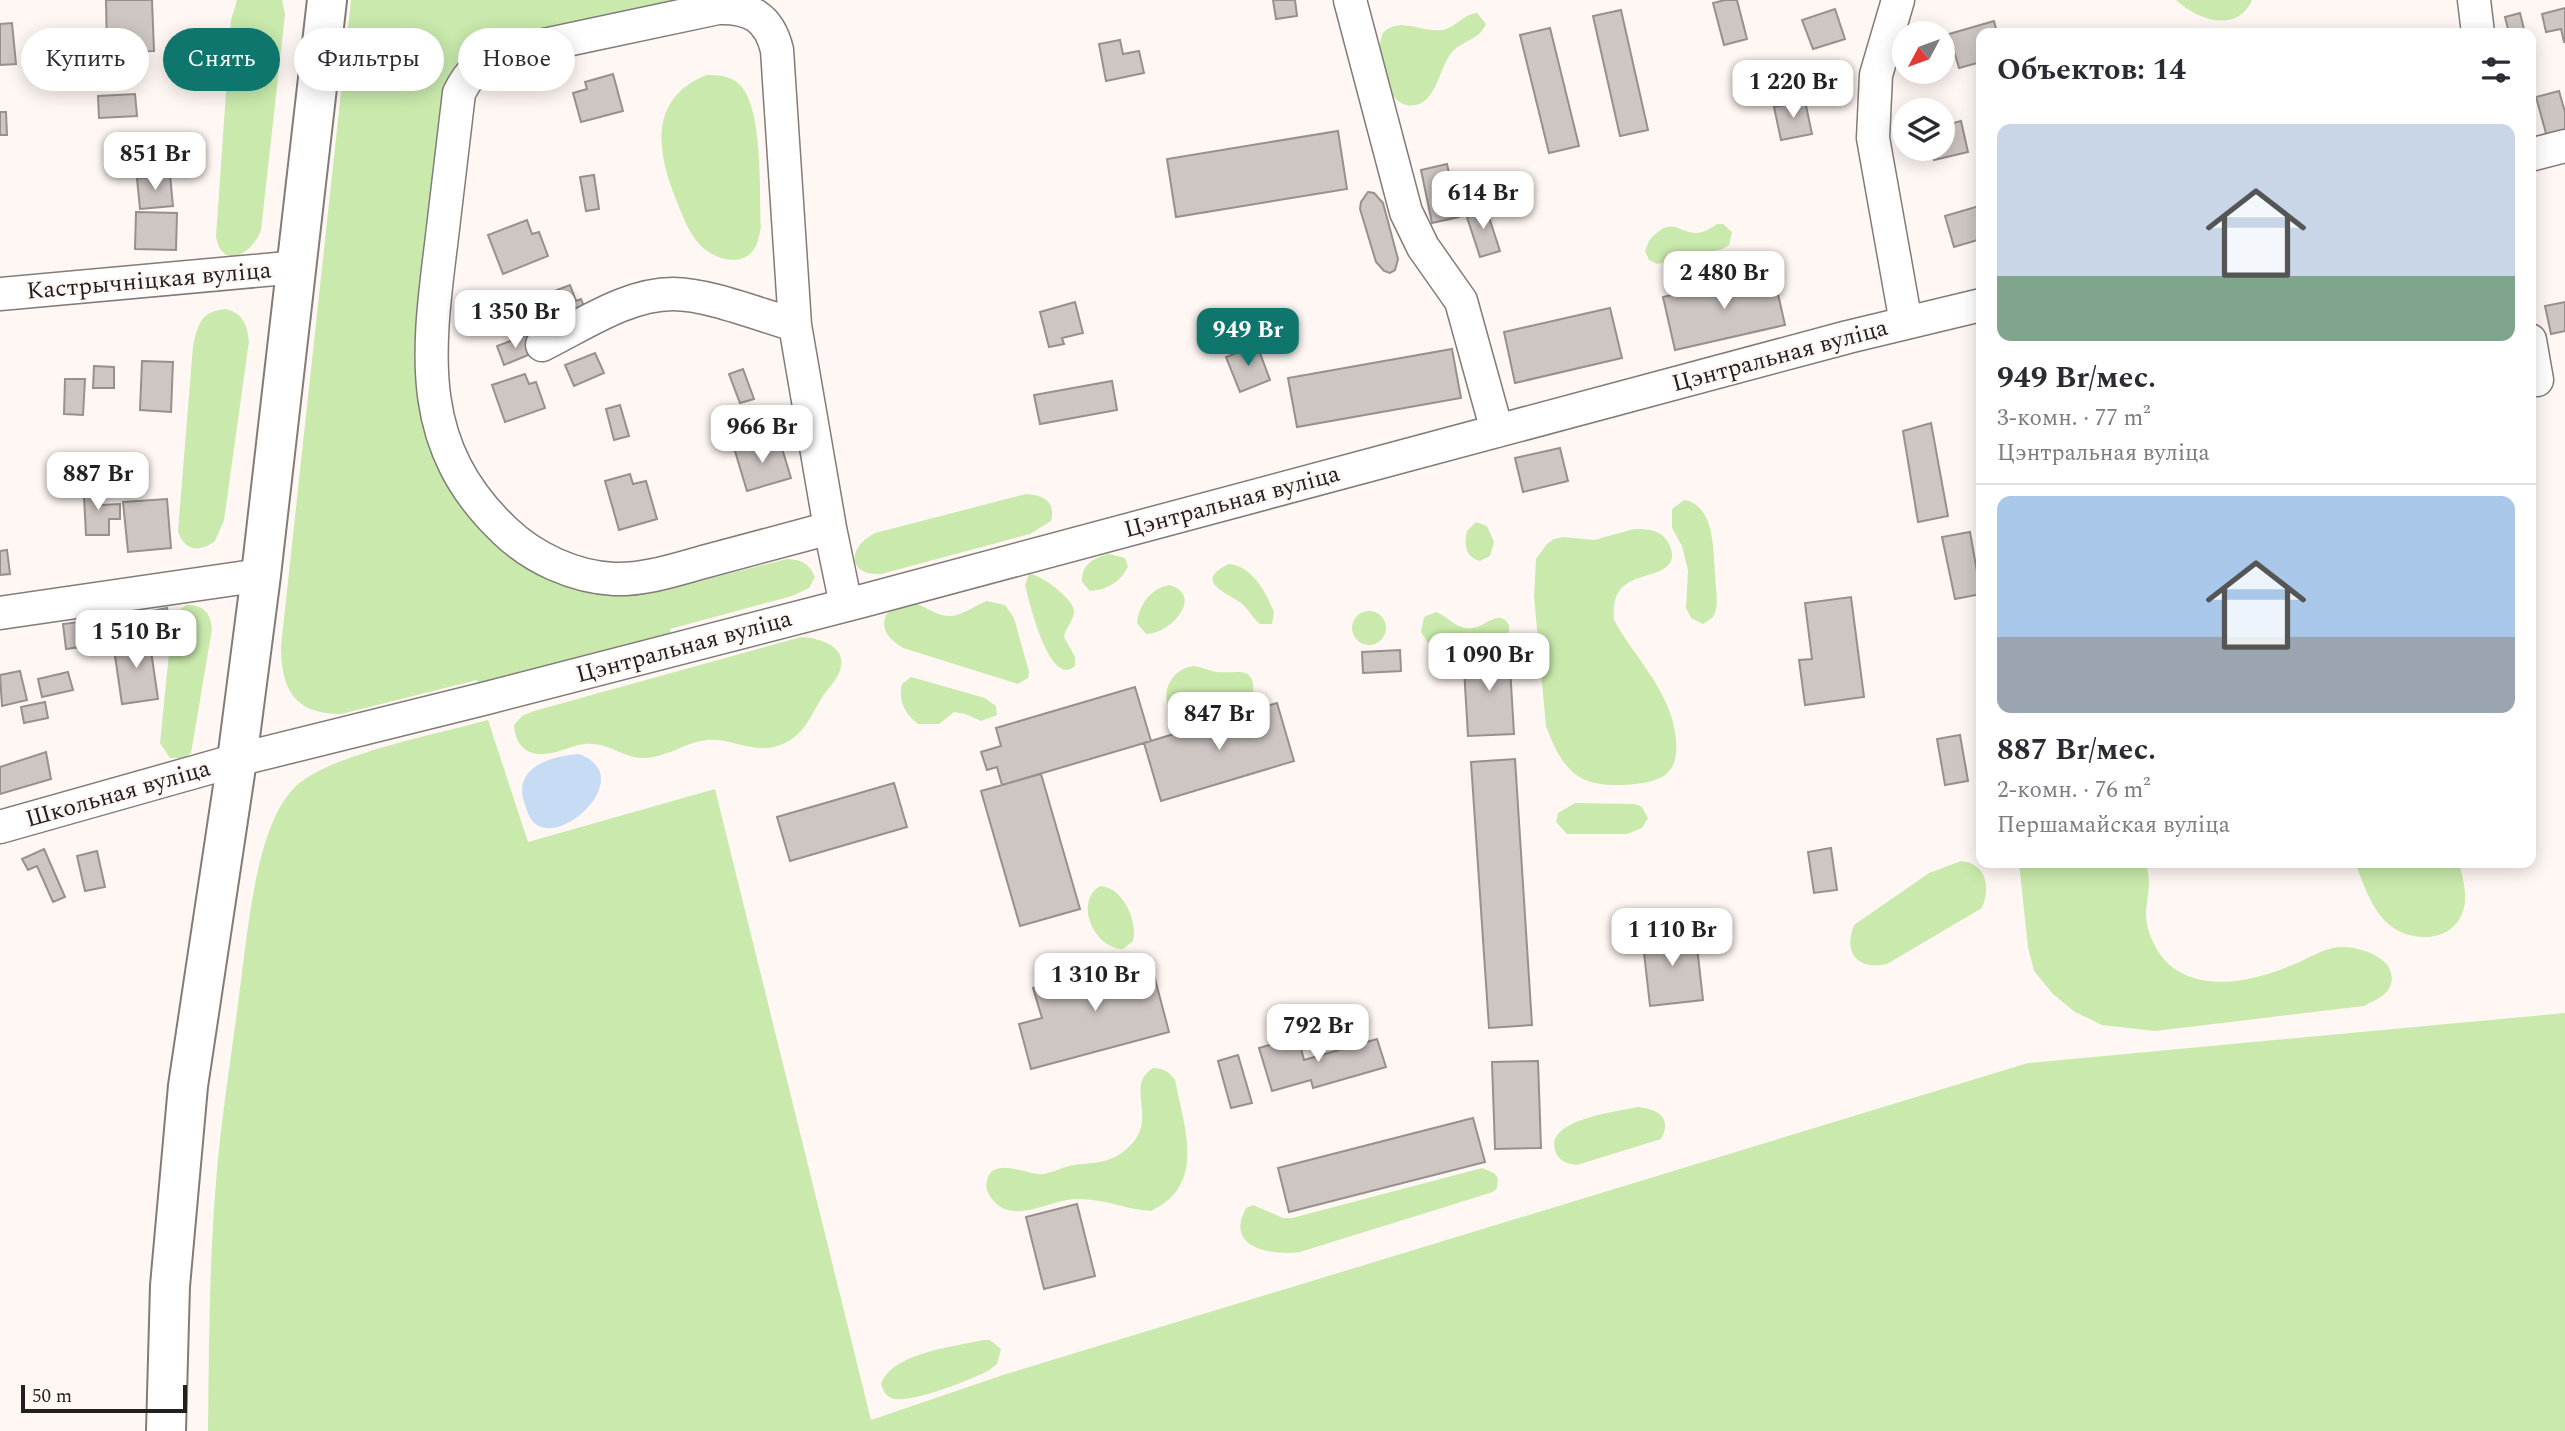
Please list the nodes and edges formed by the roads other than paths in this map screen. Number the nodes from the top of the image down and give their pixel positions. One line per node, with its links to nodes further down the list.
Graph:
1 (327, 0): 8 (main road)
2 (1350, 0): 16 (street)
3 (1898, 0): 11 (street)
4 (2474, 0): 5 (street)
5 (2478, 28)
6 (2565, 146): 7 (street)
7 (2536, 153)
8 (298, 267): 9 (street, Кастрычніцкая вуліца); 18 (main road)
9 (0, 294)
10 (1976, 306): 11 (street, Цэнтральная вуліца)
11 (1906, 323): 16 (street, Цэнтральная вуліца)
12 (795, 325): 13 (street); 17 (street); 17 (street)
13 (542, 345)
14 (2536, 374): 15 (street)
15 (2537, 380)
16 (1497, 431): 19 (street, Цэнтральная вуліца)
17 (830, 528): 19 (street)
18 (261, 575): 20 (street); 21 (main road)
19 (846, 605): 21 (street, Цэнтральная вуліца)
20 (0, 613)
21 (236, 760): 22 (street, Школьная вуліца); 23 (main road)
22 (0, 827)
23 (166, 1431)

